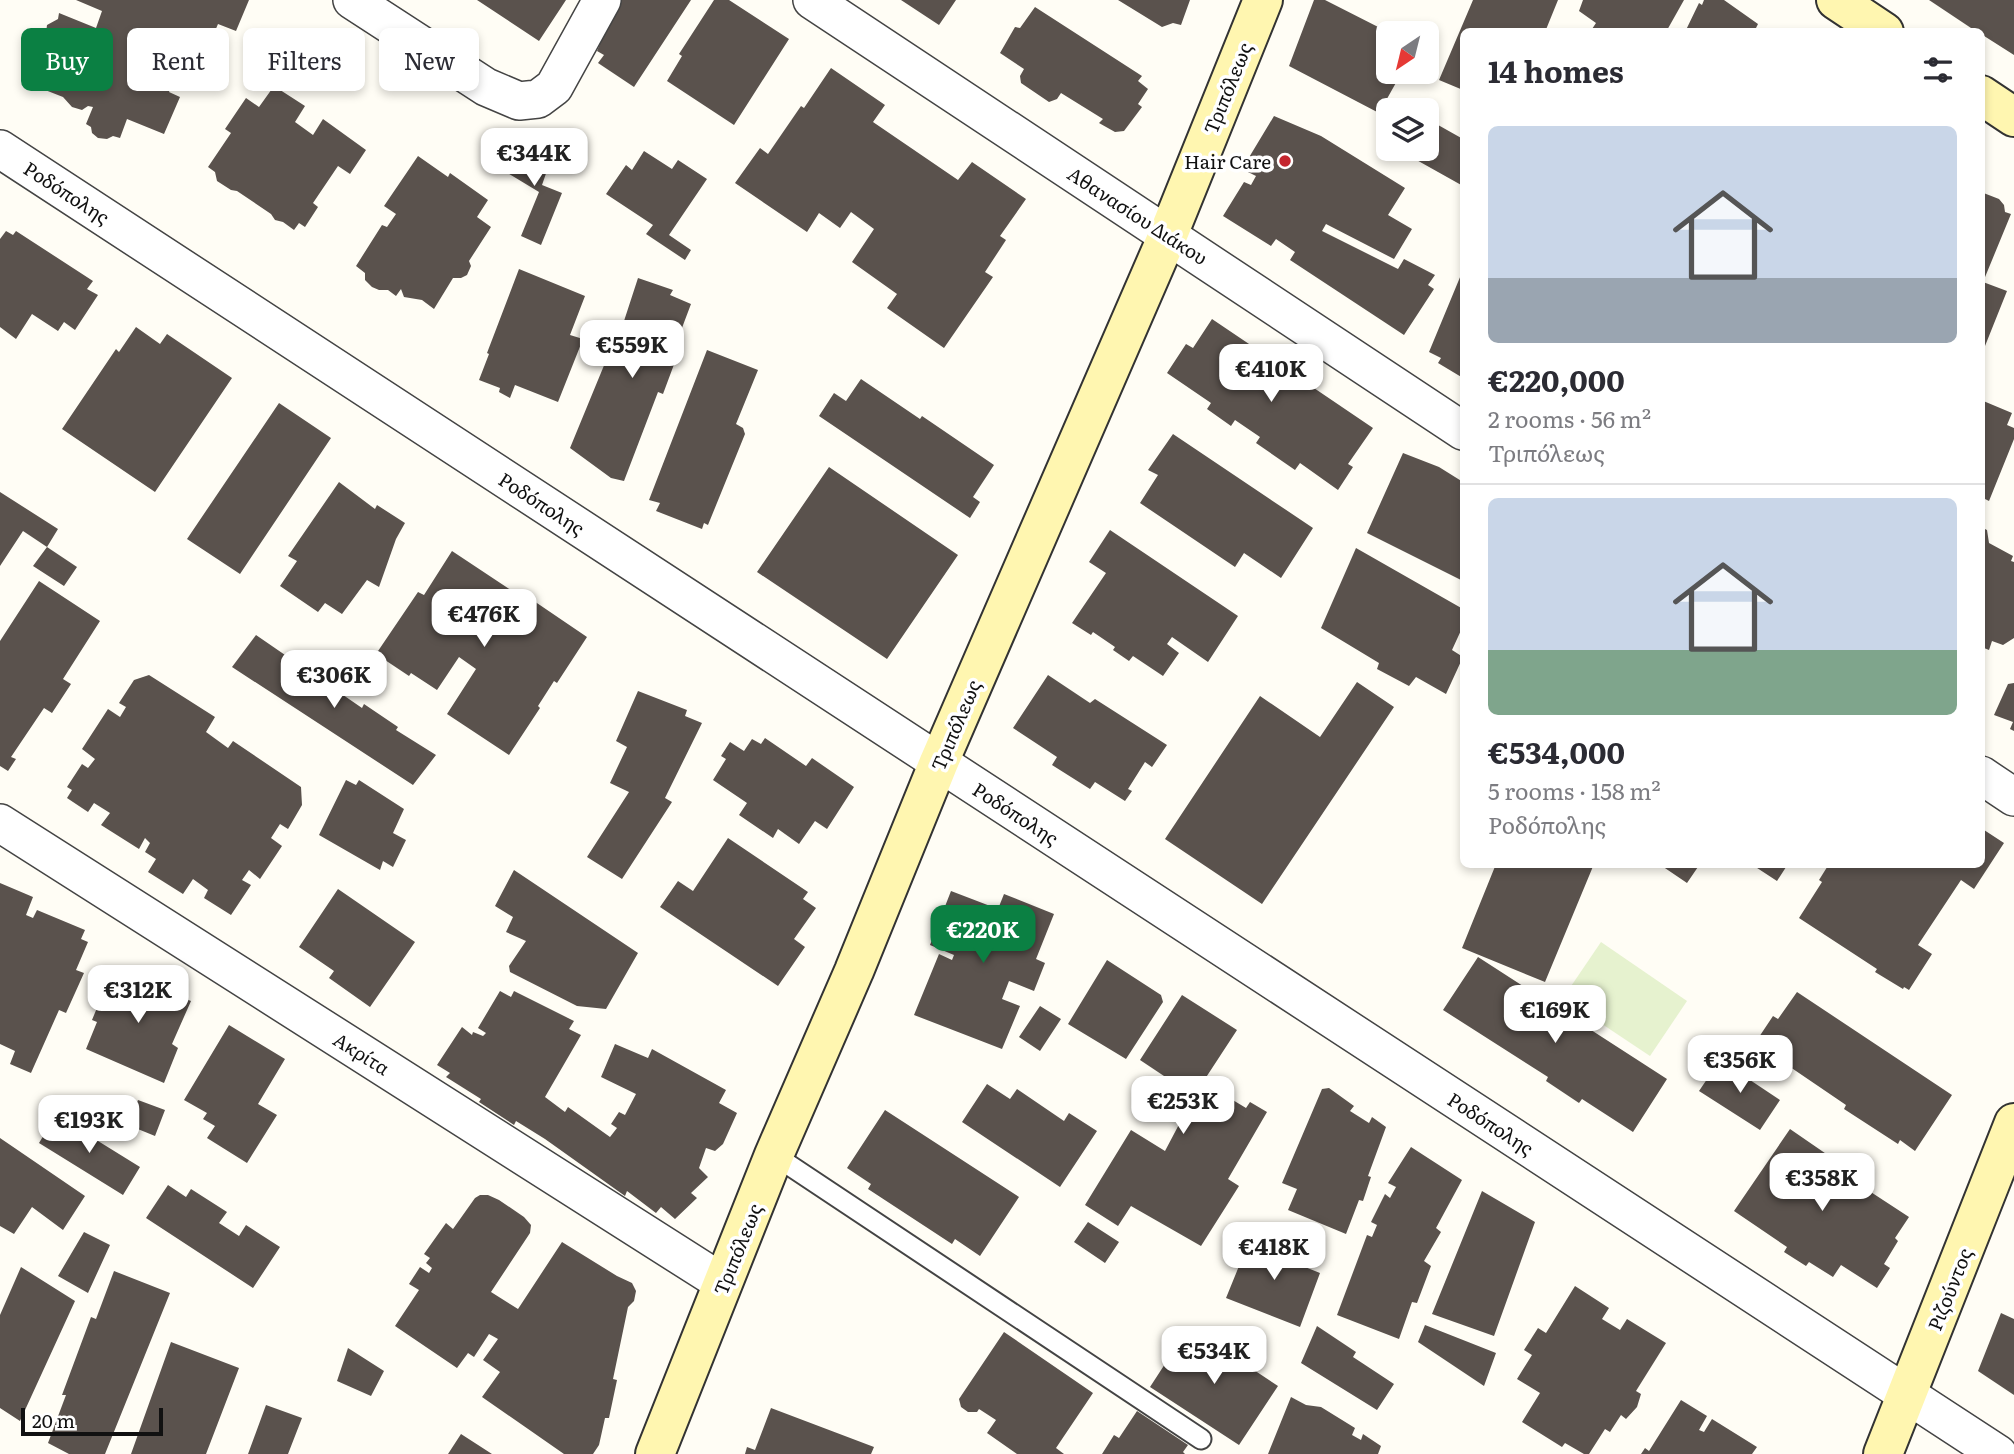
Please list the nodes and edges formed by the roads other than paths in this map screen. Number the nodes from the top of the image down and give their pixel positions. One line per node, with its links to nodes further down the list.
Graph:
1 (352, 0): 2 (street)
2 (602, 0)
3 (812, 0): 10 (street, Αθανασίου Διάκου)
4 (1263, 0): 10 (street, Τριπόλεως)
5 (1836, 0): 6 (street)
6 (1878, 28)
7 (1985, 98): 8 (street)
8 (2014, 117)
9 (0, 149): 12 (street, Ροδόπολης)
10 (1168, 235): 11 (street, Αθανασίου Διάκου); 12 (street, Τριπόλεως)
11 (1460, 429)
12 (939, 762): 17 (street, Τριπόλεως); 19 (street, Ροδόπολης)
13 (1985, 778): 14 (street)
14 (2014, 797)
15 (0, 823): 18 (street, Ακρίτα)
16 (2014, 1123): 19 (street, Ριζούντος)
17 (774, 1155): 18 (street, Τριπόλεως); 20 (lane)
18 (723, 1283): 21 (street, Τριπόλεως)
19 (1907, 1395): 22 (street, Ριζούντος); 23 (street, Ροδόπολης)
20 (1201, 1439)
21 (655, 1454)
22 (1882, 1454)
23 (1998, 1454)

